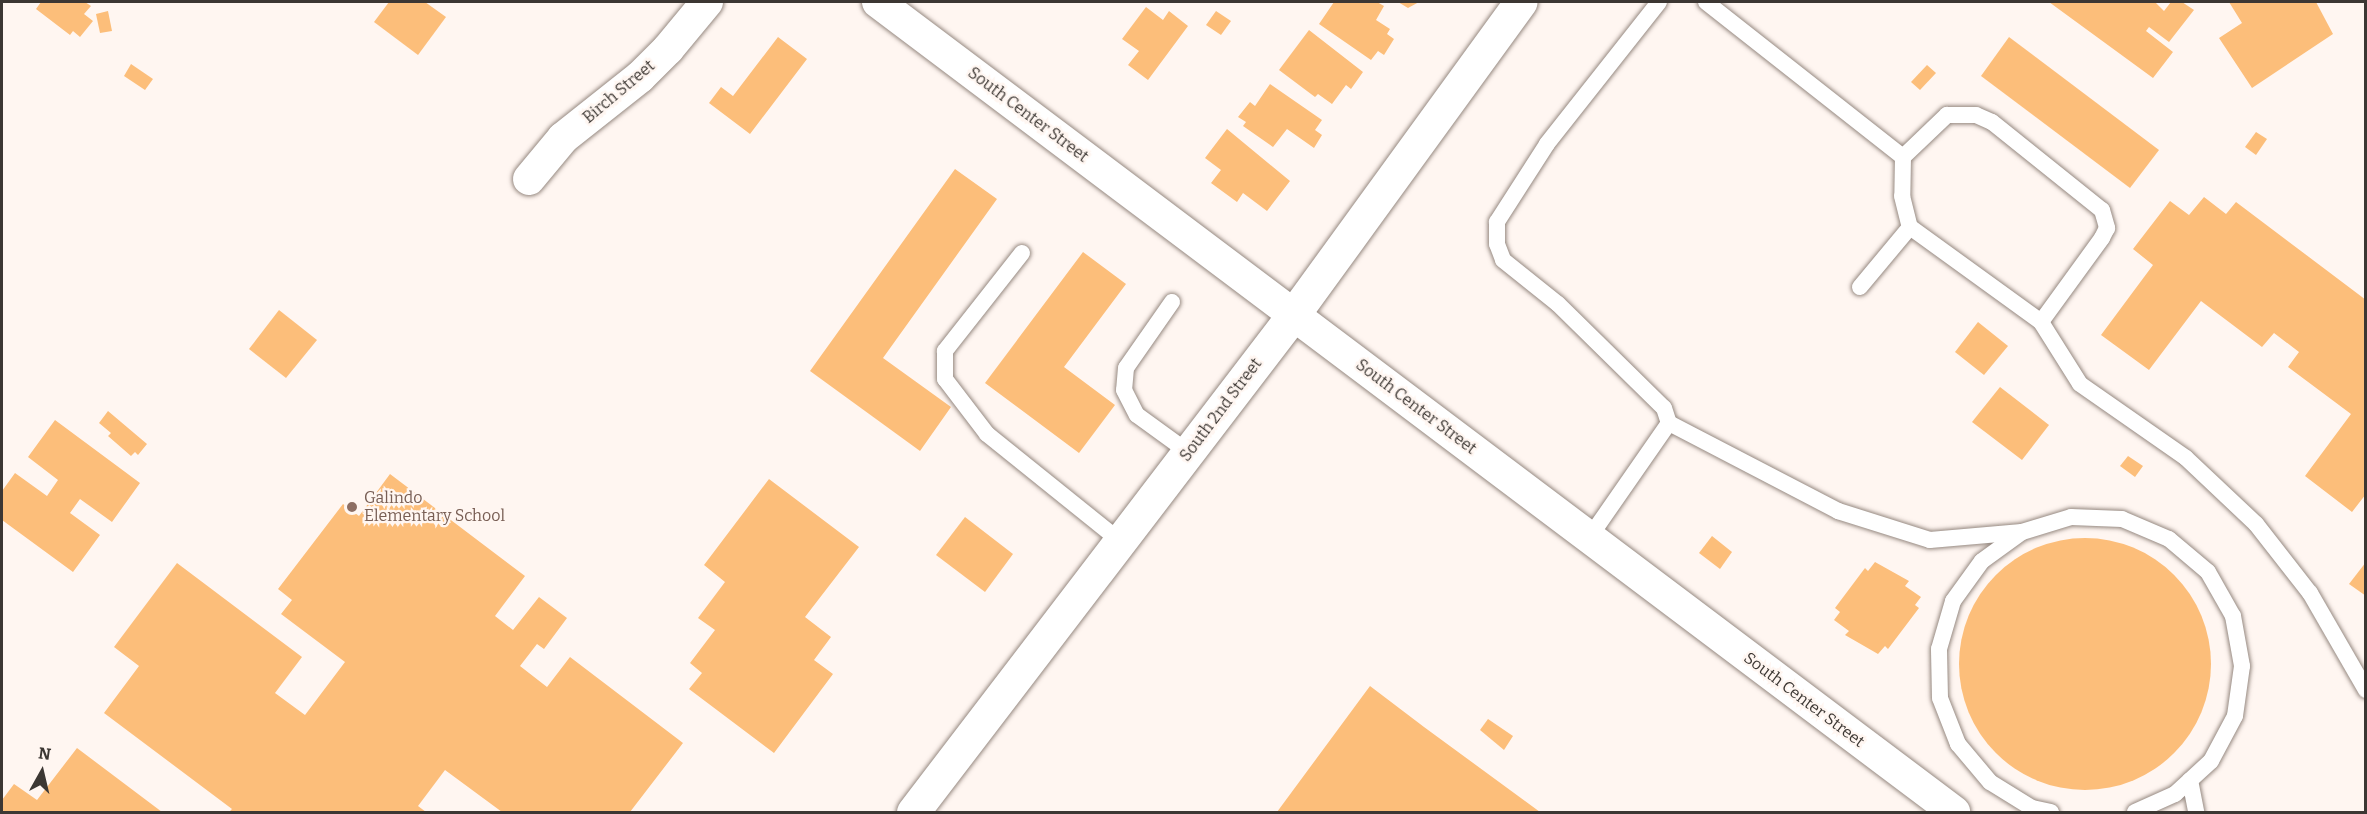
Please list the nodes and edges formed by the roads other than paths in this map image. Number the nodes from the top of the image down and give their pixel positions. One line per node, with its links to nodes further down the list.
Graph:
1 (707, 2): 7 (street, Birch Street)
2 (878, 2): 12 (street, South Center Street)
3 (1520, 2): 12 (street, South 2nd Street)
4 (1659, 2): 14 (lane)
5 (1706, 2): 6 (lane)
6 (1903, 157): 8 (lane); 13 (lane)
7 (529, 179)
8 (1910, 227): 10 (lane); 13 (lane)
9 (1022, 253): 18 (lane)
10 (1860, 287)
11 (1172, 302): 15 (lane)
12 (1293, 315): 15 (street, South 2nd Street); 17 (street, South Center Street)
13 (2041, 322): 19 (lane)
14 (1669, 423): 16 (lane); 17 (lane)
15 (1188, 452): 18 (street, South 2nd Street)
16 (2022, 532): 20 (lane); 23 (lane)
17 (1589, 538): 22 (street, South Center Street)
18 (1120, 541): 21 (street, South 2nd Street)
19 (2366, 690)
20 (2190, 780): 24 (lane); 25 (lane)
21 (913, 813)
22 (1954, 813)
23 (2051, 813)
24 (2135, 813)
25 (2196, 813)

